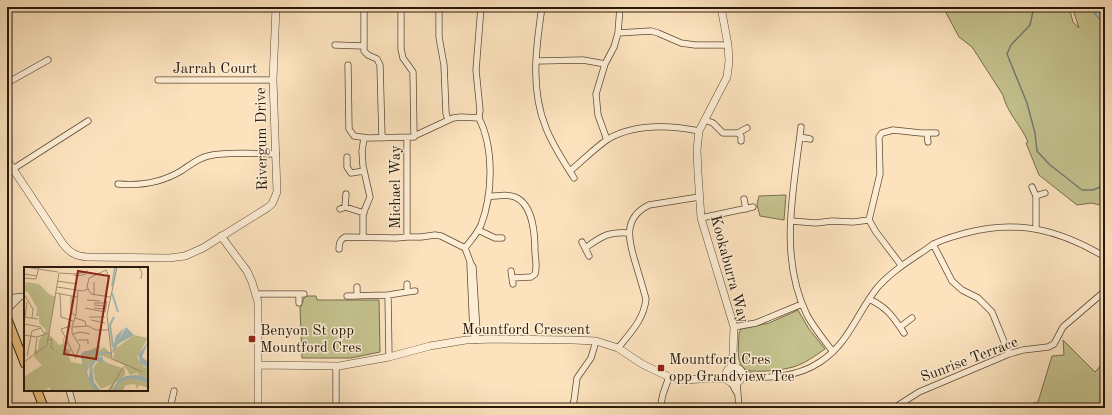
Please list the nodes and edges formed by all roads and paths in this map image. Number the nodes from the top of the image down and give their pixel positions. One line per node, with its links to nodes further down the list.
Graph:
1 (111, 7): 2 (street)
2 (133, 7)
3 (276, 7): 21 (street, Rivergum Drive)
4 (401, 7): 33 (street, Michael Way)
5 (439, 7): 24 (street)
6 (480, 7): 23 (street)
7 (542, 7): 17 (street)
8 (620, 7): 12 (street)
9 (721, 7): 14 (street, Kookaburra Way)
10 (334, 8): 11 (street)
11 (364, 8): 15 (street)
12 (618, 33): 14 (street); 18 (street)
13 (335, 45): 15 (street)
14 (728, 45): 25 (street, Kookaburra Way)
15 (363, 46): 35 (street)
16 (48, 60): 22 (street)
17 (536, 61): 18 (street); 46 (street)
18 (605, 64): 38 (street)
19 (348, 65): 34 (street)
20 (158, 80): 21 (street, Jarrah Court)
21 (273, 80): 41 (street, Rivergum Drive)
22 (7, 83)
23 (480, 118): 24 (street); 52 (street)
24 (448, 120): 33 (street)
25 (705, 120): 29 (street, Kookaburra Way); 30 (street)
26 (88, 121): 44 (street)
27 (801, 127): 36 (street)
28 (747, 128): 30 (street)
29 (699, 131): 38 (street); 54 (street, Kookaburra Way)
30 (738, 133): 39 (street)
31 (927, 133): 32 (street); 40 (street); 60 (street)
32 (936, 133)
33 (410, 137): 35 (street); 67 (street, Michael Way)
34 (364, 138): 35 (street); 45 (street)
35 (382, 138)
36 (800, 138): 37 (street); 61 (street)
37 (810, 139)
38 (608, 140): 46 (street)
39 (741, 141)
40 (928, 142)
41 (276, 154): 48 (street); 65 (street, Rivergum Drive)
42 (347, 157): 45 (street)
43 (7, 160): 44 (street, Rivergum Drive)
44 (13, 169): 65 (street, Rivergum Drive)
45 (364, 171): 58 (street)
46 (570, 171): 47 (street)
47 (574, 178)
48 (118, 184)
49 (1032, 187): 53 (street)
50 (1045, 193): 53 (street)
51 (346, 194): 58 (street)
52 (488, 196): 63 (street); 77 (street)
53 (1036, 196): 62 (street)
54 (699, 197): 59 (street, Kookaburra Way); 64 (street)
55 (744, 199): 57 (street)
56 (753, 207): 57 (street)
57 (746, 209): 59 (street)
58 (364, 213): 66 (street)
59 (701, 218): 95 (street, Kookaburra Way)
60 (869, 220): 61 (street); 76 (street)
61 (791, 221): 91 (street)
62 (1036, 228): 70 (street, Mountford Crescent); 75 (street, Mountford Crescent)
63 (478, 230): 68 (street); 71 (street)
64 (629, 233): 72 (street); 102 (street)
65 (221, 236): 83 (street)
66 (363, 237): 67 (street); 73 (street)
67 (407, 237): 71 (street)
68 (502, 238)
69 (582, 242): 72 (street)
70 (933, 244): 76 (street, Mountford Crescent); 104 (street)
71 (465, 248): 99 (street)
72 (585, 248): 74 (street)
73 (339, 249)
74 (589, 256)
75 (1105, 257)
76 (901, 265): 89 (street, Mountford Crescent)
77 (511, 271)
78 (407, 284): 81 (street)
79 (356, 287): 87 (street)
80 (1105, 291): 104 (street, Sunrise Terrace)
81 (407, 292): 82 (street); 84 (street)
82 (415, 292)
83 (256, 294): 90 (street); 107 (street)
84 (388, 295): 87 (street); 105 (street)
85 (22, 296): 88 (street); 92 (street)
86 (347, 296): 87 (street)
87 (357, 296)
88 (7, 298)
89 (869, 300): 96 (street); 103 (street, Mountford Crescent)
90 (299, 303)
91 (802, 304): 95 (street); 103 (street)
92 (7, 310)
93 (7, 318): 101 (main road)
94 (912, 318): 96 (street)
95 (734, 327): 109 (street, Kookaburra Way)
96 (900, 327): 97 (street)
97 (904, 333)
98 (7, 334): 101 (main road)
99 (475, 340): 100 (street, Mountford Crescent); 105 (street, Mountford Crescent)
100 (596, 341): 102 (street, Mountford Crescent); 119 (street)
101 (16, 345): 106 (main road)
102 (618, 348): 110 (street, Mountford Crescent)
103 (833, 352): 109 (street, Mountford Crescent)
104 (1009, 354): 122 (street, Sunrise Terrace)
105 (389, 357): 108 (street, Mountford Crescent)
106 (24, 362)
107 (258, 366): 108 (street, Mountford Crescent); 117 (street)
108 (336, 366): 118 (street)
109 (734, 375): 110 (street, Mountford Crescent); 121 (street)
110 (669, 377): 120 (street)
111 (37, 391): 114 (main road)
112 (69, 391): 115 (street)
113 (174, 392): 116 (street)
114 (42, 407)
115 (74, 408)
116 (170, 408)
117 (258, 408)
118 (336, 408)
119 (571, 408)
120 (660, 408)
121 (739, 408)
122 (894, 408)

